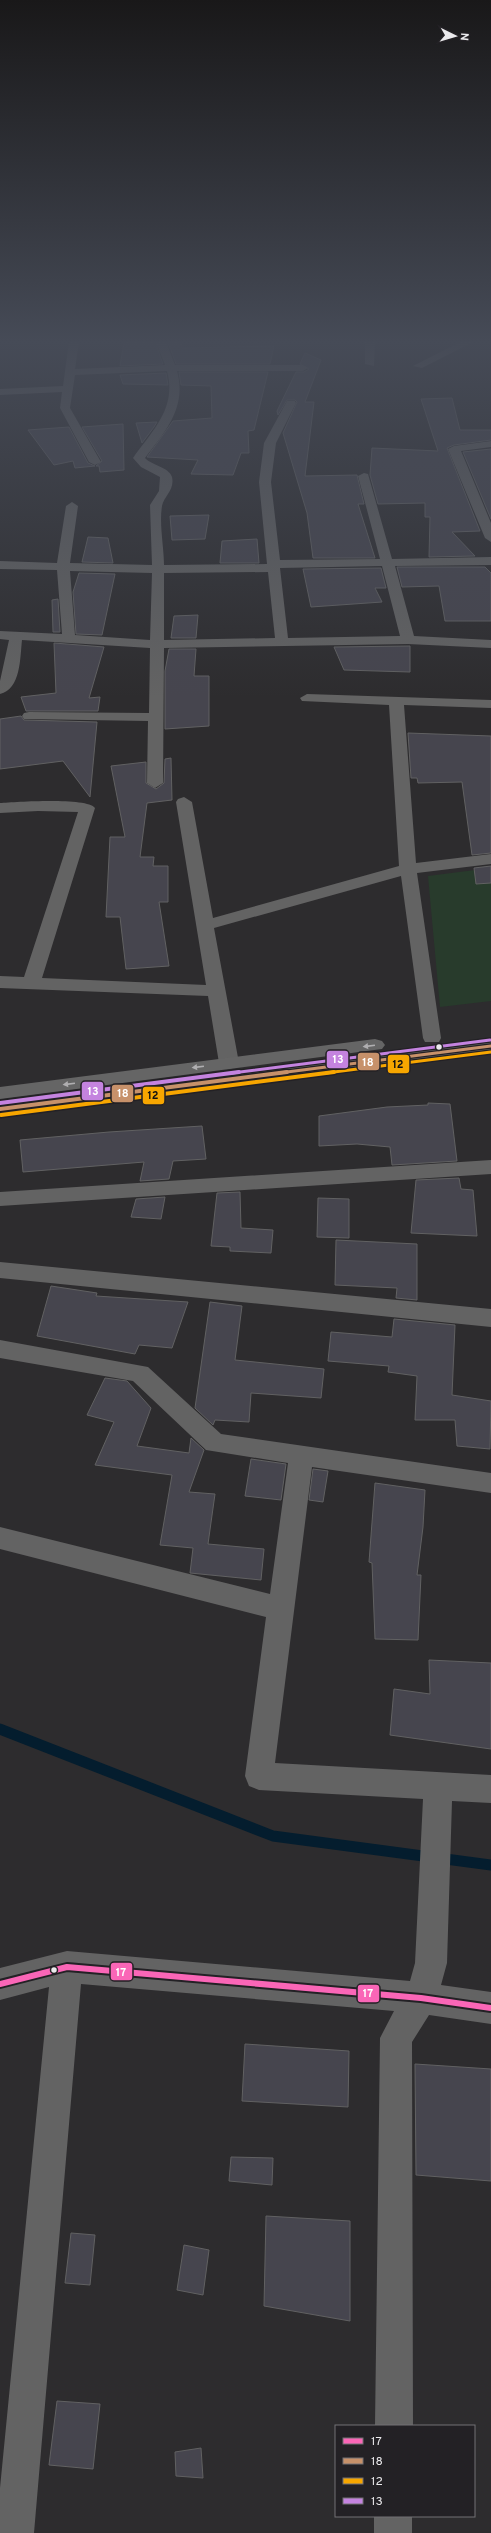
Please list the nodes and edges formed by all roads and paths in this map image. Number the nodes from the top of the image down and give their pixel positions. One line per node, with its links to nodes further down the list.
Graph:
1 (140, 460): 12 (street)
2 (268, 460): 10 (street)
3 (459, 460): 6 (street)
4 (364, 476): 8 (street)
5 (72, 506): 11 (street)
6 (491, 538)
7 (491, 561): 8 (street)
8 (387, 563): 10 (street); 16 (street)
9 (0, 565): 11 (street)
10 (274, 566): 12 (street); 17 (street)
11 (63, 567): 12 (street); 15 (street)
12 (158, 569): 18 (street)
13 (0, 635): 14 (street)
14 (16, 636): 15 (street); 20 (street)
15 (69, 639): 18 (street)
16 (408, 640): 17 (street); 19 (street)
17 (282, 642): 18 (street)
18 (156, 644): 25 (street)
19 (491, 644)
20 (0, 690)
21 (307, 698): 22 (street)
22 (396, 702): 23 (street); 30 (street)
23 (491, 704)
24 (29, 716): 25 (street)
25 (155, 717): 26 (street)
26 (155, 783)
27 (184, 802): 31 (street)
28 (0, 808): 33 (street)
29 (491, 859): 30 (street)
30 (408, 869): 31 (street); 36 (street)
31 (206, 925): 34 (street)
32 (0, 982): 33 (street)
33 (31, 983): 34 (street)
34 (217, 992): 38 (street)
35 (491, 1031): 36 (main road)
36 (432, 1038): 38 (main road, one-way to 38)
37 (491, 1046): 40 (main road)
38 (229, 1063): 39 (main road, one-way to 39)
39 (0, 1093)
40 (0, 1109)
41 (491, 1167): 42 (street)
42 (0, 1199)
43 (0, 1270): 44 (street)
44 (491, 1318)
45 (0, 1348): 46 (street)
46 (301, 1455): 47 (street); 49 (street)
47 (491, 1483)
48 (0, 1538): 49 (street)
49 (281, 1609): 51 (street)
50 (491, 1789): 51 (street)
51 (438, 1798): 54 (street)
52 (68, 1967): 53 (street); 54 (street); 58 (street)
53 (0, 1984)
54 (421, 1998): 55 (street); 56 (street)
55 (491, 2008)
56 (394, 2425)
57 (393, 2517): 59 (street)
58 (15, 2533)
59 (393, 2533)

